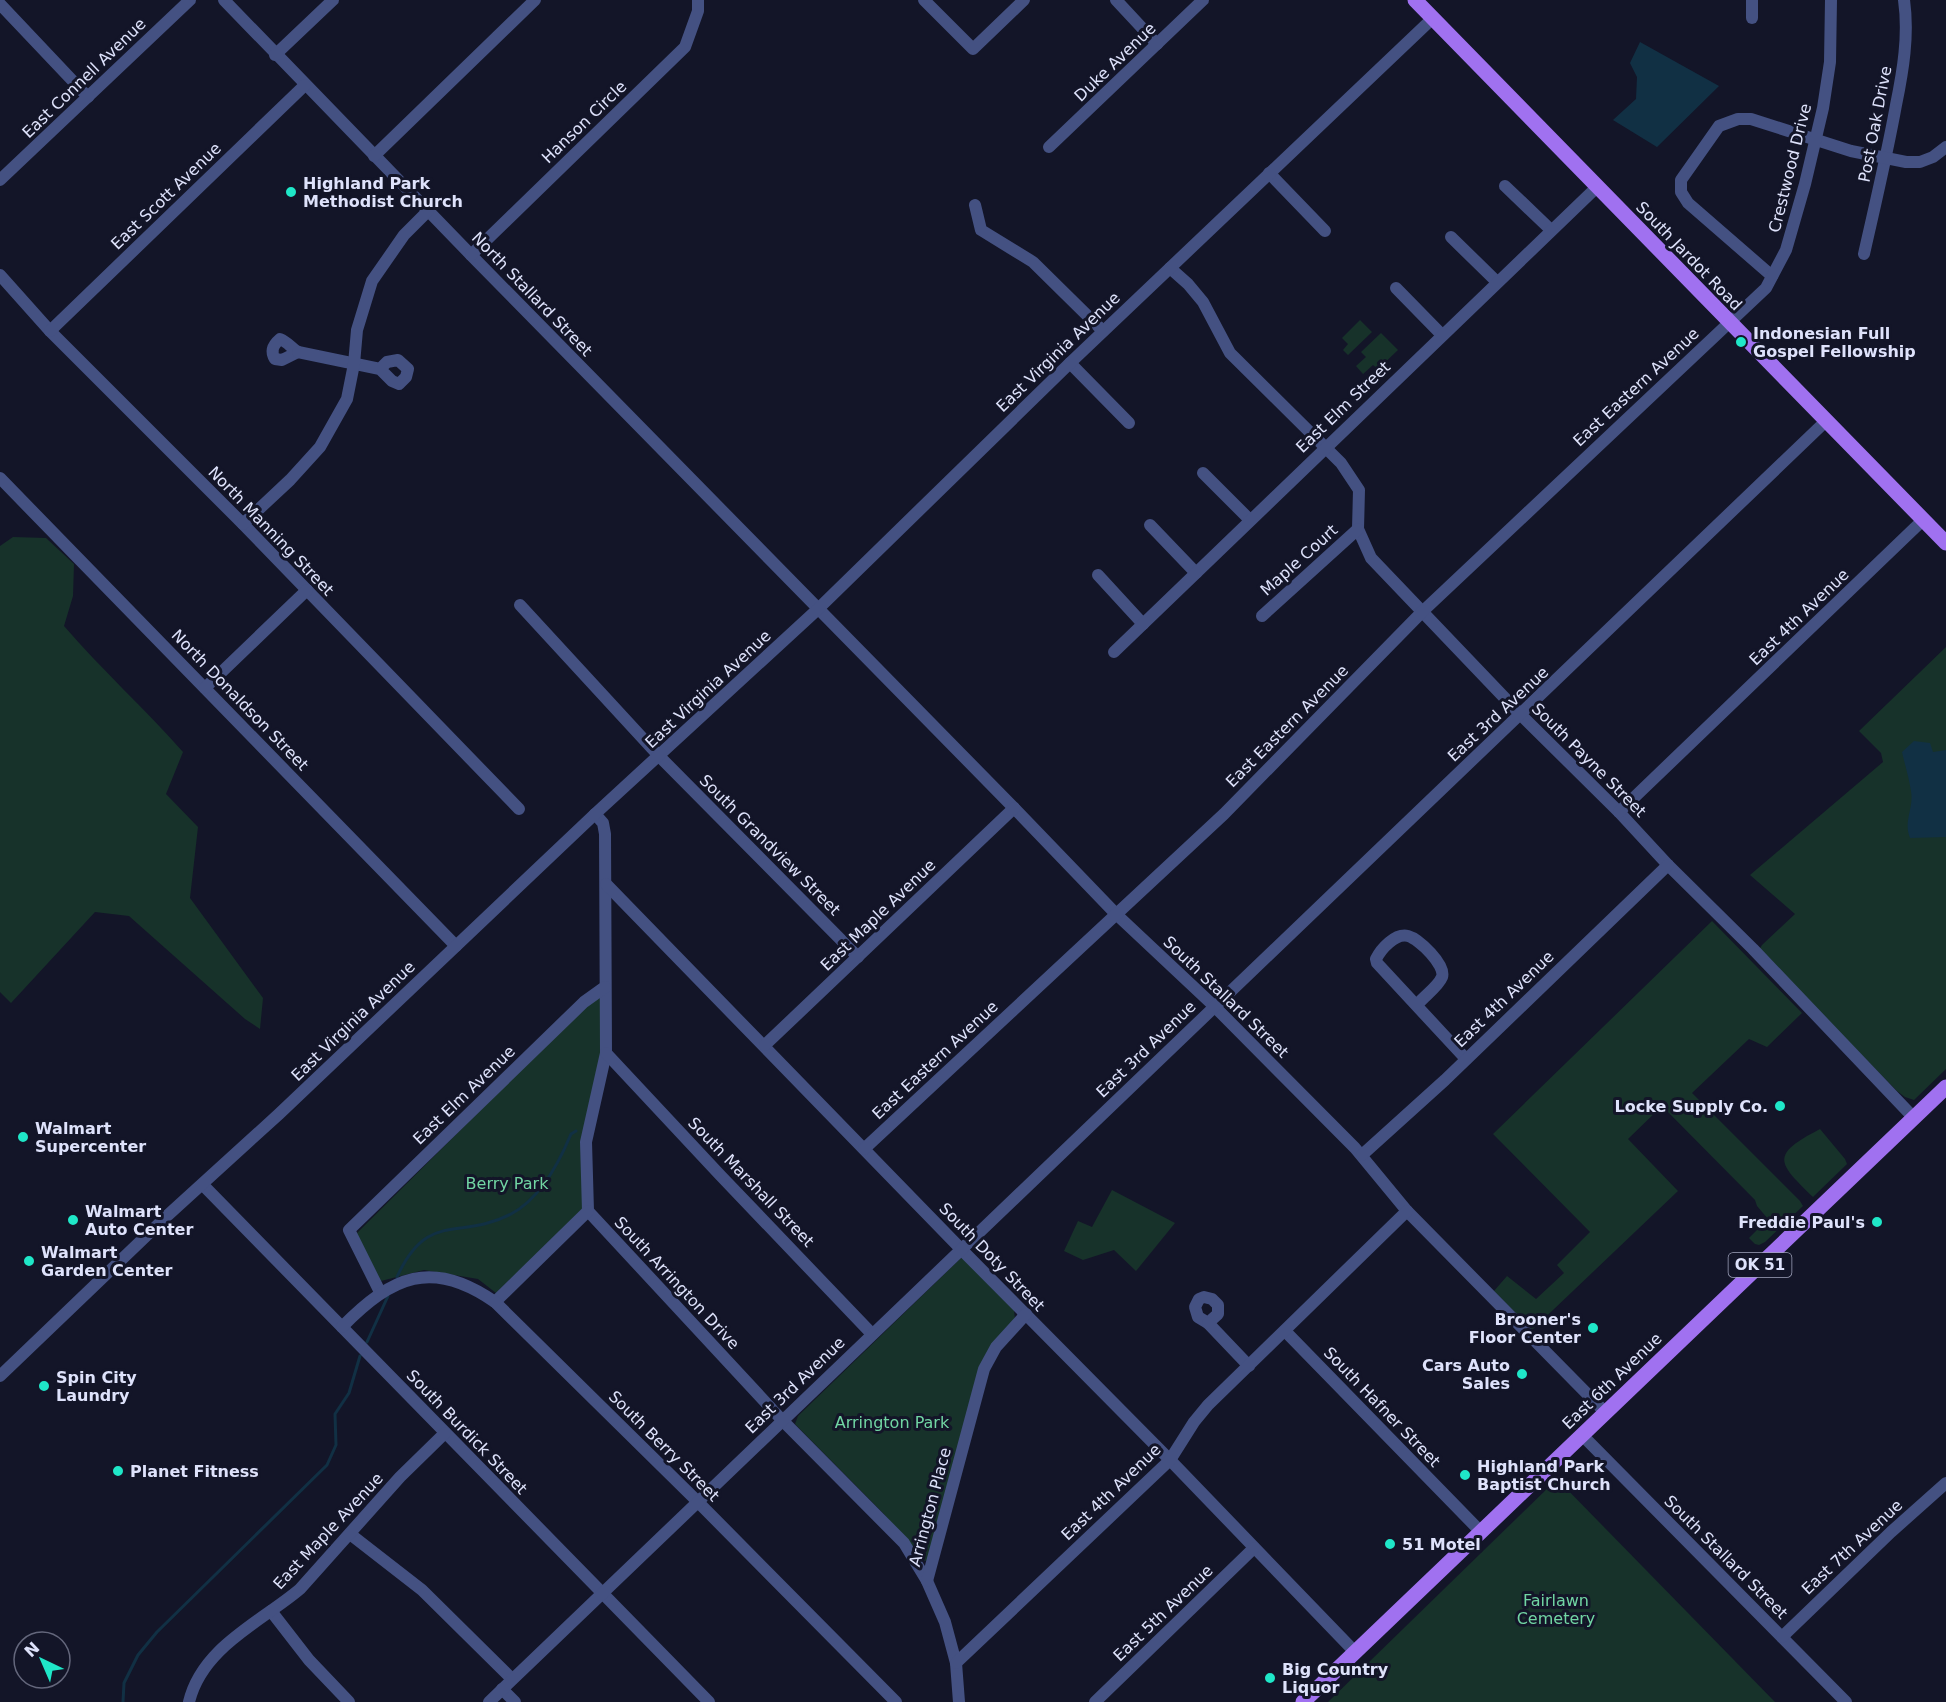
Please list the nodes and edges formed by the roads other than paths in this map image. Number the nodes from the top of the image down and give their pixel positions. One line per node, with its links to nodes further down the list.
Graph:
1 (190, 0): 20 (street, East Connell Avenue)
2 (224, 0): 18 (street, North Stallard Street)
3 (333, 0): 18 (street)
4 (535, 0): 24 (street)
5 (698, 0): 36 (street, Hanson Circle)
6 (924, 0): 7 (street)
7 (1024, 0)
8 (1116, 0): 17 (street)
9 (1203, 0): 17 (street, Duke Avenue)
10 (1414, 0): 15 (main road, South Jardot Road)
11 (1752, 0): 16 (street)
12 (1831, 0): 21 (street, Crestwood Drive)
13 (1904, 0): 25 (street, Post Oak Drive)
14 (0, 4): 20 (street)
15 (1433, 18): 26 (street, East Virginia Avenue); 29 (main road, South Jardot Road)
16 (1752, 18)
17 (1158, 44): 22 (street, Duke Avenue)
18 (275, 55): 19 (street, North Stallard Street)
19 (305, 85): 24 (street, North Stallard Street); 43 (street, East Scott Avenue)
20 (88, 97): 27 (street, East Connell Avenue)
21 (1815, 140): 25 (street); 39 (street, Crestwood Drive); 39 (street)
22 (1049, 147)
23 (1946, 147): 25 (street)
24 (374, 156): 31 (street, North Stallard Street)
25 (1886, 158): 35 (street, Post Oak Drive)
26 (1269, 173): 33 (street); 37 (street, East Virginia Avenue)
27 (0, 180)
28 (1505, 186): 32 (street)
29 (1597, 187): 32 (street, East Elm Street); 42 (main road, South Jardot Road)
30 (975, 205): 44 (street)
31 (428, 211): 36 (street, North Stallard Street); 48 (street)
32 (1551, 230): 40 (street, East Elm Street)
33 (1325, 231)
34 (1451, 237): 40 (street)
35 (1864, 254)
36 (471, 255): 65 (street, North Stallard Street)
37 (1170, 268): 44 (street, East Virginia Avenue); 52 (street, South Payne Street)
38 (0, 275): 43 (street, North Manning Street)
39 (1772, 276): 42 (street, Crestwood Drive)
40 (1497, 282): 45 (street, East Elm Street)
41 (1396, 288): 45 (street)
42 (1729, 322): 50 (main road, South Jardot Road); 66 (street, East Eastern Avenue)
43 (50, 331): 57 (street, North Manning Street)
44 (1103, 332): 47 (street, East Virginia Avenue)
45 (1442, 335): 52 (street, East Elm Street)
46 (298, 352): 48 (street)
47 (1070, 363): 51 (street); 65 (street, East Virginia Avenue)
48 (354, 364): 49 (street); 57 (street)
49 (380, 369)
50 (1827, 421): 56 (main road, South Jardot Road); 71 (street, East 3rd Avenue)
51 (1129, 423)
52 (1324, 448): 55 (street, East Elm Street); 59 (street, South Payne Street)
53 (1203, 473): 55 (street)
54 (0, 478): 70 (street, North Donaldson Street)
55 (1250, 520): 61 (street, East Elm Street)
56 (1923, 520): 60 (main road, South Jardot Road); 75 (street, East 4th Avenue)
57 (243, 524): 63 (street, North Manning Street)
58 (1150, 525): 61 (street)
59 (1358, 529): 66 (street, South Payne Street); 67 (street, Maple Court)
60 (1946, 543)
61 (1196, 573): 68 (street, East Elm Street)
62 (1098, 575): 68 (street)
63 (307, 591): 70 (street); 74 (street, North Manning Street)
64 (520, 605): 72 (street, South Grandview Street)
65 (818, 609): 72 (street, East Virginia Avenue); 73 (street, South Stallard Street)
66 (1422, 612): 71 (street, South Payne Street); 79 (street, East Eastern Avenue)
67 (1262, 616)
68 (1143, 624): 69 (street, East Elm Street)
69 (1114, 652)
70 (205, 688): 80 (street, North Donaldson Street)
71 (1521, 715): 75 (street, South Payne Street); 84 (street, East 3rd Avenue)
72 (660, 756): 76 (street, East Virginia Avenue); 81 (street, South Grandview Street)
73 (1014, 808): 79 (street, South Stallard Street); 81 (street, East Maple Avenue)
74 (519, 809)
75 (1619, 812): 77 (street, South Payne Street)
76 (595, 814): 78 (street); 80 (street, East Virginia Avenue)
77 (1668, 865): 87 (street, East 4th Avenue); 89 (street, South Payne Street)
78 (606, 884): 82 (street); 85 (street, South Doty Street)
79 (1116, 914): 84 (street, South Stallard Street); 90 (street, East Eastern Avenue)
80 (456, 946): 92 (street, East Virginia Avenue)
81 (858, 957): 85 (street, East Maple Avenue)
82 (605, 987): 86 (street); 96 (street, East Elm Avenue)
83 (1417, 1005): 83 (street); 87 (street)
84 (1214, 1006): 91 (street, South Stallard Street); 95 (street, East 3rd Avenue)
85 (765, 1045): 90 (street, South Doty Street)
86 (606, 1053): 93 (street); 102 (street, South Marshall Street)
87 (1466, 1059): 91 (street, East 4th Avenue)
88 (1946, 1087): 89 (main road, East 6th Avenue / OK 51)
89 (1914, 1118): 105 (main road, East 6th Avenue / OK 51)
90 (864, 1149): 95 (street, South Doty Street)
91 (1362, 1155): 94 (street, South Stallard Street)
92 (203, 1185): 100 (street, South Burdick Street); 104 (street, East Virginia Avenue)
93 (588, 1211): 97 (street); 106 (street, South Arrington Drive)
94 (1407, 1211): 101 (street, East 4th Avenue); 105 (street, South Stallard Street)
95 (961, 1249): 98 (street, South Doty Street); 102 (street, East 3rd Avenue)
96 (380, 1292): 97 (street, South Berry Street); 100 (street, South Berry Street)
97 (495, 1302): 111 (street, South Berry Street)
98 (1026, 1314): 109 (street, South Doty Street); 115 (street, Arrington Place)
99 (1208, 1323): 103 (street)
100 (342, 1327): 107 (street, South Burdick Street)
101 (1285, 1330): 103 (street, East 4th Avenue); 112 (street, South Hafner Street)
102 (872, 1334): 106 (street, East 3rd Avenue)
103 (1249, 1366): 109 (street, East 4th Avenue)
104 (0, 1376)
105 (1605, 1412): 108 (main road, East 6th Avenue / OK 51)
106 (782, 1420): 111 (street, East 3rd Avenue); 115 (street, South Arrington Drive)
107 (445, 1433): 113 (street, East Maple Avenue); 116 (street, South Burdick Street)
108 (1582, 1435): 112 (main road, East 6th Avenue / OK 51); 118 (street, South Stallard Street)
109 (1170, 1460): 114 (street, South Doty Street); 120 (street, East 4th Avenue)
110 (1946, 1483): 118 (street, East 7th Avenue)
111 (697, 1501): 116 (street, East 3rd Avenue); 128 (street, South Berry Street)
112 (1481, 1532): 119 (main road, East 6th Avenue / OK 51)
113 (350, 1534): 117 (street, East Maple Avenue); 121 (street)
114 (1254, 1548): 119 (street, South Doty Street); 130 (street, East 5th Avenue)
115 (927, 1581): 120 (street, South Arrington Drive)
116 (603, 1592): 121 (street, East 3rd Avenue); 127 (street, South Burdick Street)
117 (271, 1611): 123 (street, East Maple Avenue); 124 (street)
118 (1782, 1637): 132 (street, South Stallard Street)
119 (1355, 1652): 131 (main road, East 6th Avenue / OK 51)
120 (957, 1663): 129 (street, South Arrington Drive)
121 (512, 1679): 122 (street, East 3rd Avenue)
122 (502, 1689): 125 (street, East 3rd Avenue); 126 (street)
123 (189, 1702)
124 (349, 1702)
125 (489, 1702)
126 (515, 1702)
127 (709, 1702)
128 (896, 1702)
129 (959, 1702)
130 (1095, 1702)
131 (1303, 1702)
132 (1846, 1702)

